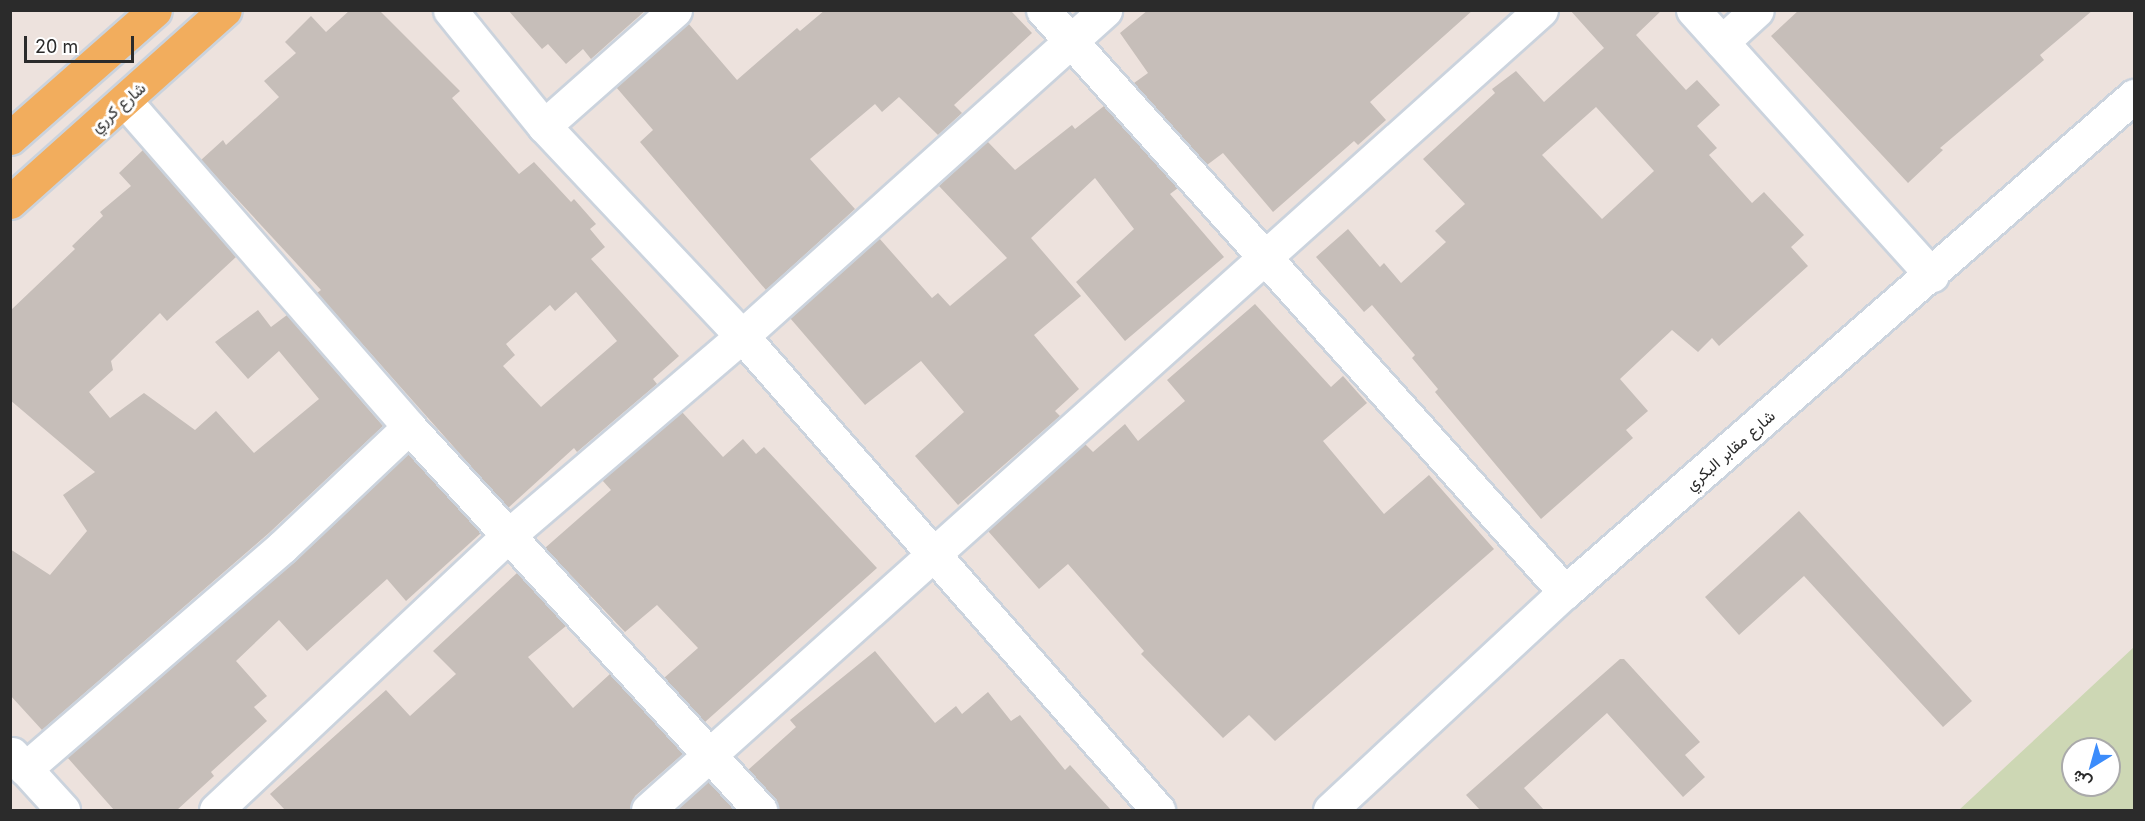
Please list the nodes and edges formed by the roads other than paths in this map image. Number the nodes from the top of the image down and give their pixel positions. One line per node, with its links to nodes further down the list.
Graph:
1 (155, 10): 15 (main road)
2 (225, 10): 13 (main road, شارع كرري)
3 (450, 10): 14 (street)
4 (675, 10): 14 (street)
5 (1043, 10): 10 (street)
6 (1105, 10): 10 (street)
7 (1541, 10): 17 (street)
8 (1693, 10): 11 (street)
9 (1757, 10): 11 (street)
10 (1070, 41): 17 (street); 19 (street)
11 (1722, 42): 18 (street)
12 (2134, 96): 18 (street, شارع مقابر البكري)
13 (125, 101): 16 (main road, شارع كرري); 20 (street)
14 (544, 126): 19 (street)
15 (10, 138)
16 (10, 202)
17 (1264, 257): 22 (street); 23 (street)
18 (1932, 275): 23 (street, شارع مقابر البكري)
19 (742, 336): 21 (street); 22 (street)
20 (409, 427): 21 (street); 25 (street)
21 (509, 535): 24 (street); 27 (street)
22 (935, 556): 24 (street); 30 (street)
23 (1566, 592): 31 (street, شارع مقابر البكري)
24 (710, 755): 28 (street); 29 (street)
25 (18, 761): 26 (street)
26 (63, 810)
27 (216, 810)
28 (648, 810)
29 (760, 810)
30 (1158, 810)
31 (1330, 810)

